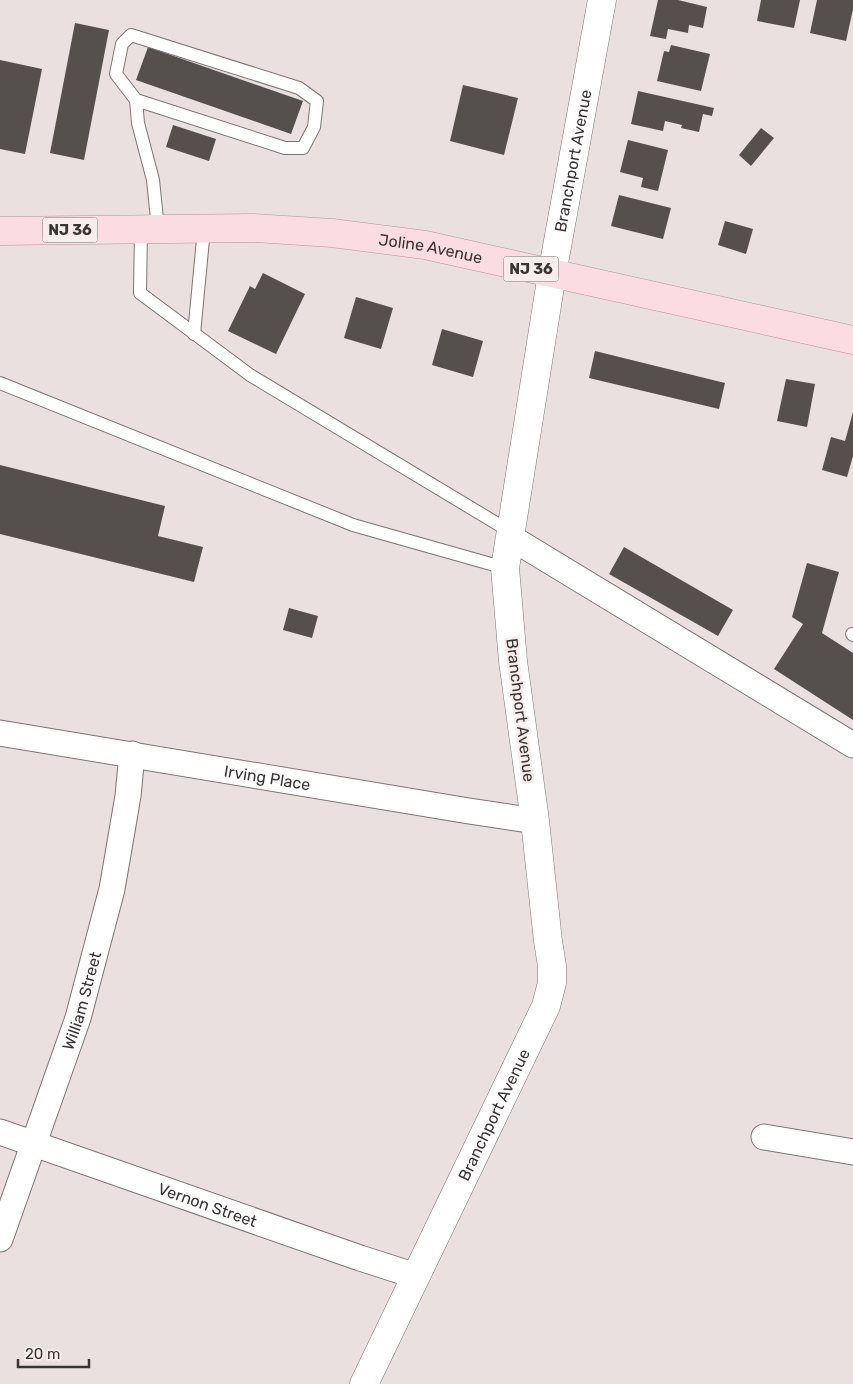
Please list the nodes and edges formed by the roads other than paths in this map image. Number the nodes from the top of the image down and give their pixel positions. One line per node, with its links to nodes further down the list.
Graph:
1 (602, 0): 6 (street, Branchport Avenue)
2 (136, 100): 2 (lane); 3 (lane)
3 (149, 229): 4 (main road, Joline Avenue / NJ 36); 5 (main road, Joline Avenue / NJ 36); 7 (lane)
4 (204, 229): 6 (main road, Joline Avenue / NJ 36); 7 (lane)
5 (0, 231)
6 (552, 274): 8 (main road, Joline Avenue / NJ 36); 10 (street, Branchport Avenue)
7 (194, 334): 10 (lane)
8 (853, 340)
9 (0, 383): 11 (lane)
10 (510, 534): 11 (street, Branchport Avenue); 13 (street)
11 (505, 568): 15 (street, Branchport Avenue)
12 (0, 733): 14 (street, Irving Place)
13 (853, 745)
14 (132, 754): 15 (street, Irving Place); 18 (street, William Street)
15 (535, 821): 21 (street, Branchport Avenue)
16 (0, 1132): 18 (street, Vernon Street)
17 (764, 1137): 19 (street)
18 (33, 1143): 20 (street, William Street); 21 (street, Vernon Street)
19 (853, 1152)
20 (0, 1239)
21 (416, 1276): 22 (street, Branchport Avenue)
22 (364, 1384)

